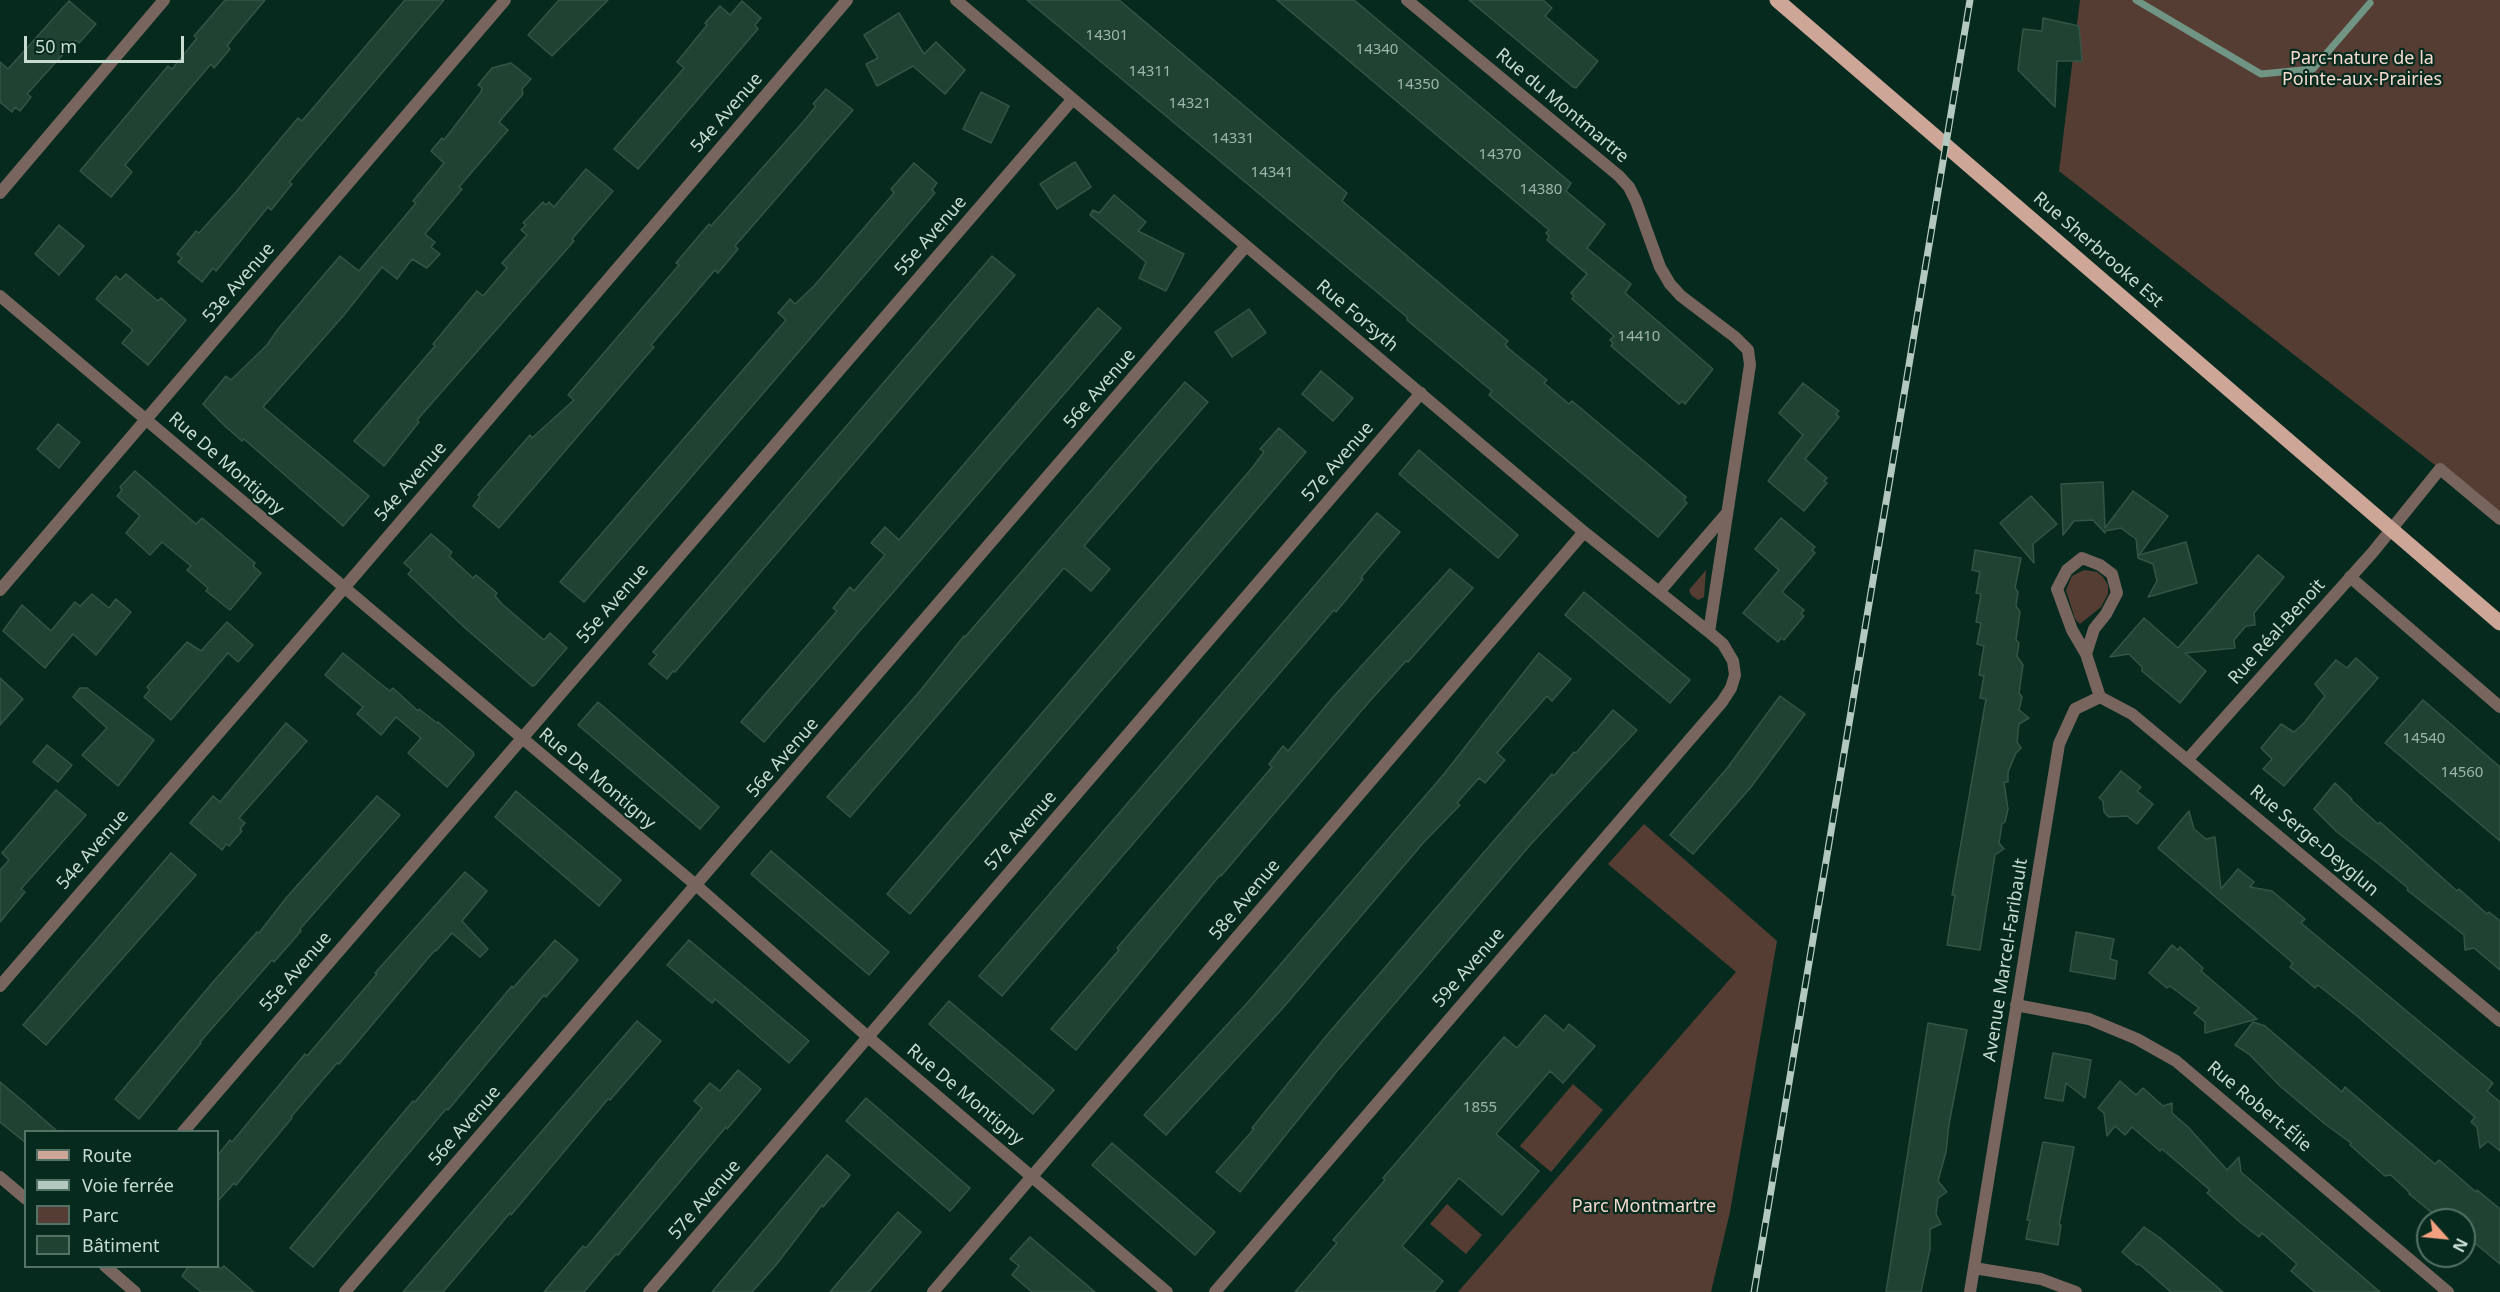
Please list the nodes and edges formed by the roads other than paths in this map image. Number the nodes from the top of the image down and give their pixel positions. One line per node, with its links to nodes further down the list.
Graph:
1 (164, 0): 8 (street)
2 (506, 0): 12 (street, 53e Avenue)
3 (847, 0): 18 (street, 54e Avenue)
4 (956, 0): 7 (street, Rue Forsyth)
5 (1407, 0): 13 (street, Rue du Montmartre)
6 (1777, 0): 15 (main road, Rue Sherbrooke Est)
7 (1072, 100): 9 (street, Rue Forsyth); 27 (street, 55e Avenue)
8 (0, 193)
9 (1246, 246): 11 (street, Rue Forsyth); 29 (street, 56e Avenue)
10 (0, 296): 12 (street, Rue De Montigny)
11 (1421, 393): 16 (street, Rue Forsyth); 33 (street, 57e Avenue)
12 (147, 419): 18 (street, Rue De Montigny); 19 (street, 53e Avenue)
13 (1728, 512): 20 (street); 22 (street, Rue du Montmartre)
14 (2500, 519): 15 (street)
15 (2392, 530): 17 (street, Rue Réal-Benoit); 21 (main road, Rue Sherbrooke Est)
16 (1584, 532): 20 (street, Rue Forsyth); 35 (street, 58e Avenue)
17 (2350, 577): 26 (street); 28 (street, Rue Réal-Benoit)
18 (344, 588): 27 (street, Rue De Montigny); 30 (street, 54e Avenue)
19 (0, 590)
20 (1659, 592): 22 (street, Rue Forsyth)
21 (2500, 623)
22 (1709, 632): 24 (street, Rue Forsyth)
23 (2086, 654): 23 (street); 25 (street)
24 (1733, 661): 45 (street, 59e Avenue)
25 (2100, 697): 28 (street, Rue Serge-Deyglun); 31 (street, Avenue Marcel-Faribault)
26 (2500, 707)
27 (521, 738): 29 (street, Rue De Montigny); 34 (street, 55e Avenue)
28 (2188, 759): 32 (street, Rue Serge-Deyglun)
29 (697, 886): 33 (street, Rue De Montigny); 41 (street, 56e Avenue)
30 (0, 986)
31 (2016, 1005): 39 (street, Avenue Marcel-Faribault); 48 (street, Rue Robert-Élie)
32 (2500, 1021)
33 (868, 1037): 35 (street, Rue De Montigny); 42 (street, 57e Avenue)
34 (184, 1130)
35 (1033, 1176): 43 (street, 58e Avenue); 44 (street, Rue De Montigny)
36 (0, 1177): 37 (street)
37 (24, 1197)
38 (107, 1268): 40 (street)
39 (1974, 1268): 46 (street, Avenue Marcel-Faribault); 47 (street)
40 (135, 1292)
41 (345, 1292)
42 (649, 1292)
43 (933, 1292)
44 (1167, 1292)
45 (1215, 1292)
46 (1970, 1292)
47 (2076, 1292)
48 (2448, 1292)

